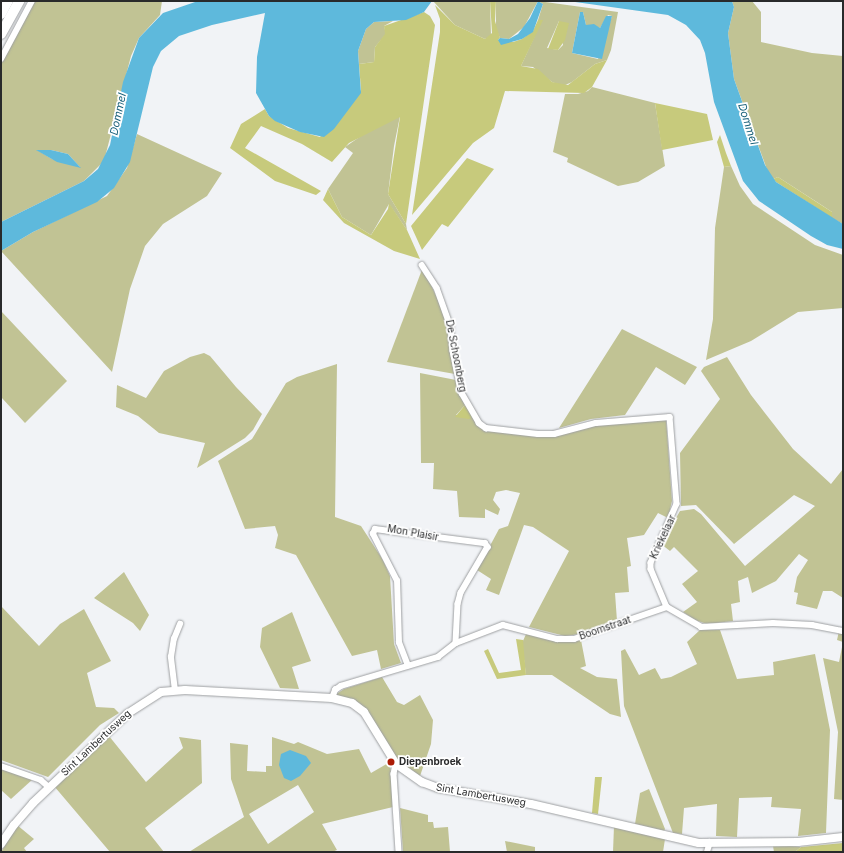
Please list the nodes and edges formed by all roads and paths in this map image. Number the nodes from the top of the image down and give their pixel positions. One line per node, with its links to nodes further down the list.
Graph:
1 (8, 1): 4 (highway)
2 (19, 1): 5 (highway)
3 (32, 1): 6 (street)
4 (1, 14)
5 (1, 34)
6 (1, 59)
7 (422, 265): 8 (street, De Schoonberg)
8 (670, 417): 9 (street, Kriekelaar)
9 (667, 607): 11 (street); 12 (street, Boomstraat)
10 (180, 624): 14 (street)
11 (843, 631)
12 (456, 643): 13 (street, Boomstraat); 13 (street, Mon Plaisir)
13 (408, 666): 15 (street, Boomstraat)
14 (175, 690): 15 (street, Sint Lambertusweg); 18 (street, Sint Lambertusweg)
15 (332, 698): 16 (street, Sint Lambertusweg)
16 (396, 764): 20 (street, Sint Lambertusweg); 22 (street)
17 (1, 766): 18 (street)
18 (49, 787): 21 (street, Sint Lambertusweg)
19 (843, 837): 20 (street, Sint Lambertusweg)
20 (710, 842): 23 (street)
21 (1, 844)
22 (398, 852)
23 (707, 852)

